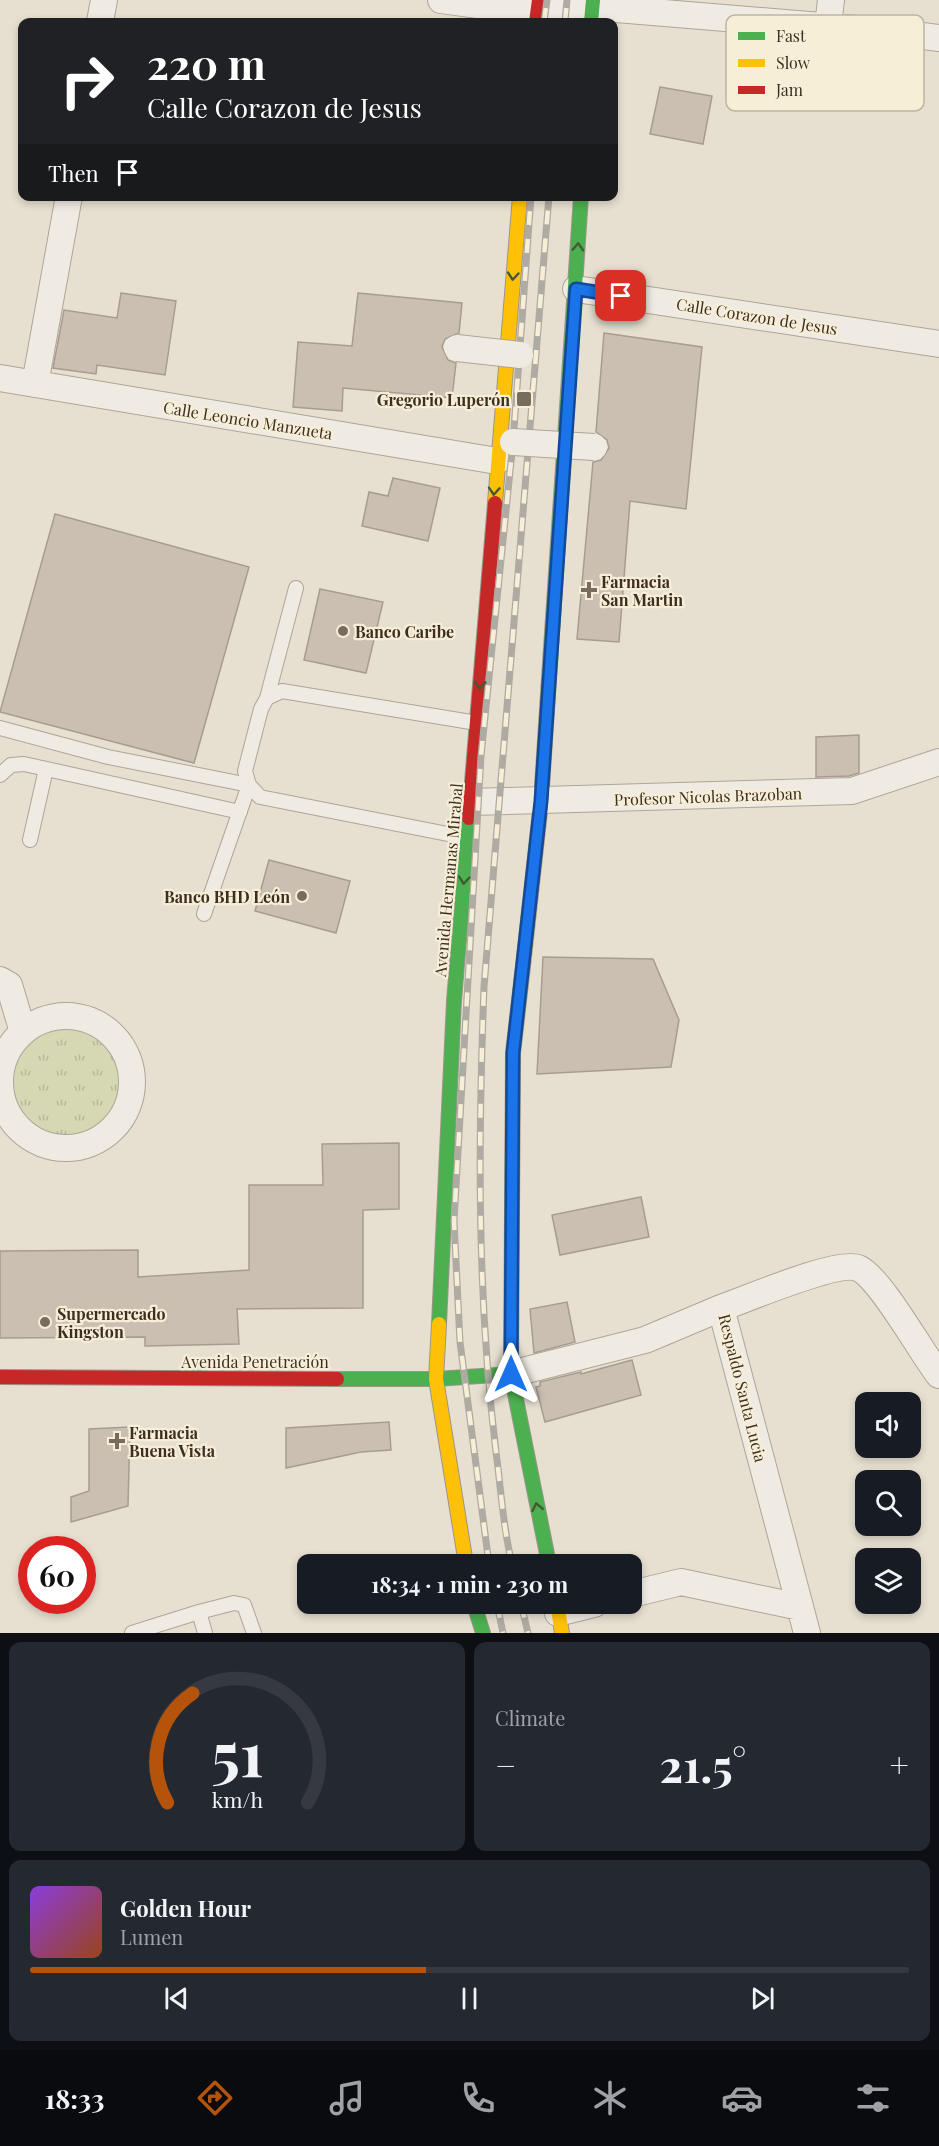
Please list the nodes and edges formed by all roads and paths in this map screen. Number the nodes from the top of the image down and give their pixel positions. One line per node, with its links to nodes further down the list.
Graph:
1 (104, 0): 7 (street)
2 (441, 0): 5 (street)
3 (831, 0): 6 (street)
4 (592, 10): 5 (street); 8 (street)
5 (538, 12)
6 (829, 15)
7 (101, 18)
8 (726, 19)
9 (924, 36): 10 (street)
10 (939, 38)
11 (68, 201): 19 (street)
12 (520, 201): 22 (main road, Avenida Hermanas Mirabal, one-way to 22)
13 (581, 201): 14 (main road, one-way to 13)
14 (576, 289): 15 (street, Calle Corazon de Jesus); 31 (main road)
15 (939, 344)
16 (457, 348): 17 (street, bridge)
17 (520, 355)
18 (0, 378): 19 (street, Calle Leoncio Manzueta)
19 (35, 384): 22 (street, Calle Leoncio Manzueta)
20 (513, 442): 21 (street, bridge)
21 (594, 447)
22 (496, 461): 25 (main road, Avenida Hermanas Mirabal, one-way to 25)
23 (296, 588): 24 (lane)
24 (267, 698): 25 (lane); 30 (lane)
25 (477, 723): 32 (main road, Avenida Hermanas Mirabal)
26 (0, 728): 30 (lane)
27 (939, 762): 31 (street, Profesor Nicolas Brazoban)
28 (46, 770): 29 (lane); 33 (lane); 35 (lane)
29 (0, 774)
30 (249, 785): 33 (lane); 34 (lane)
31 (541, 801): 32 (street, Profesor Nicolas Brazoban); 40 (main road)
32 (471, 802): 34 (main road, Avenida Hermanas Mirabal)
33 (240, 812): 36 (lane)
34 (468, 838): 43 (main road, Avenida Hermanas Mirabal, one-way to 43)
35 (30, 840)
36 (204, 914)
37 (0, 980): 38 (street)
38 (23, 1032): 38 (street)
39 (721, 1308): 40 (street); 41 (street, Respaldo Santa Lucia); 47 (street, Respaldo Santa Lucia)
40 (511, 1374): 43 (main road, Avenida Penetración); 45 (main road, one-way to 40)
41 (939, 1375)
42 (0, 1377): 43 (main road, Avenida Penetración)
43 (436, 1379): 44 (main road, Avenida Hermanas Mirabal)
44 (464, 1554)
45 (547, 1554)
46 (642, 1592): 47 (street)
47 (800, 1607): 54 (street, Respaldo Santa Lucia)
48 (199, 1612): 50 (lane); 51 (lane); 52 (lane)
49 (477, 1614): 53 (main road)
50 (132, 1633)
51 (205, 1633)
52 (254, 1633)
53 (483, 1633)
54 (807, 1633)

